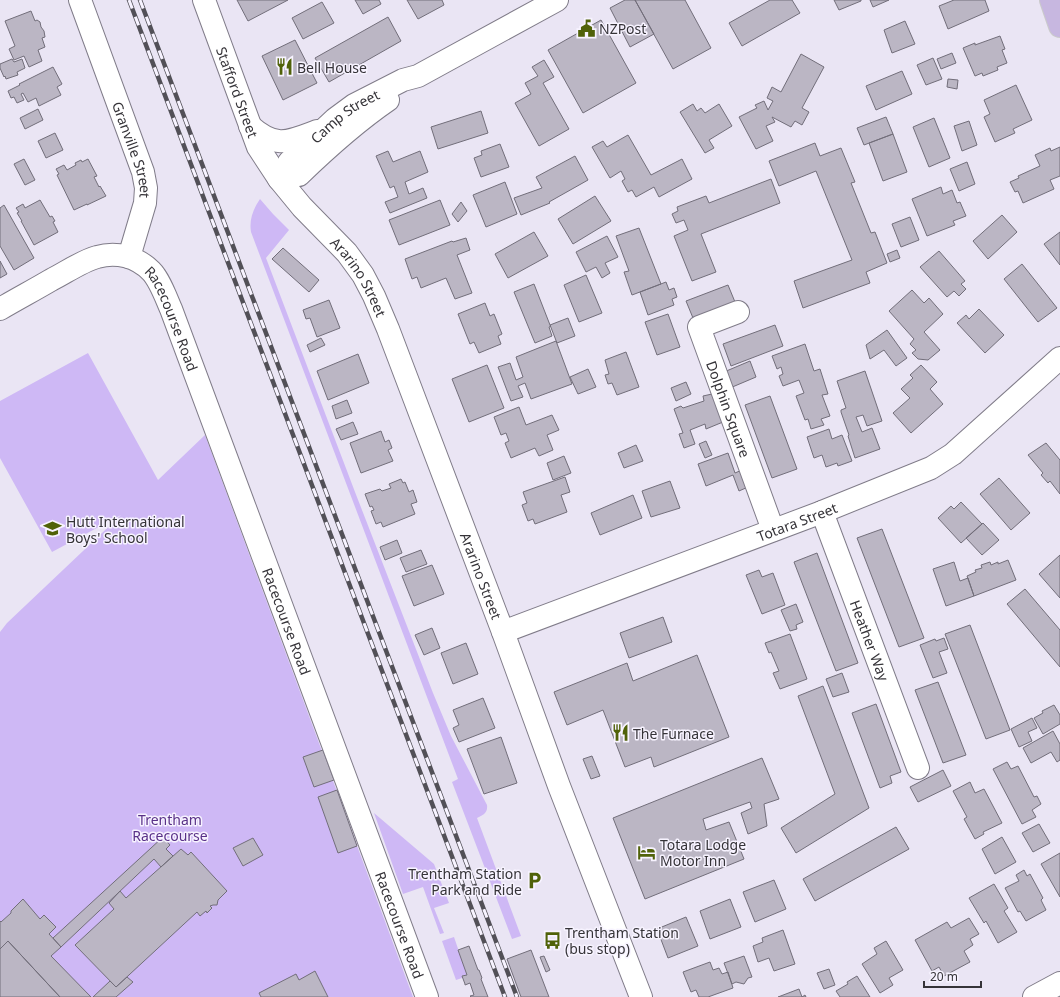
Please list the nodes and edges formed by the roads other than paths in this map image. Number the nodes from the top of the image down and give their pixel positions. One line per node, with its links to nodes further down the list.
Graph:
1 (80, 0): 10 (street, Granville Street)
2 (204, 0): 7 (street, Stafford Street)
3 (556, 0): 6 (street, Camp Street)
4 (1051, 0): 5 (main road)
5 (1060, 26)
6 (418, 76): 8 (street, Camp Street); 9 (street, Camp Street)
7 (250, 126): 8 (street); 9 (street, Stafford Street)
8 (325, 128): 9 (street, Camp Street)
9 (283, 176): 16 (street, Ararino Street)
10 (129, 257): 11 (street); 19 (street, Racecourse Road)
11 (0, 309)
12 (738, 312): 15 (street, Dolphin Square)
13 (1060, 358): 14 (street, Totara Street)
14 (822, 512): 15 (street, Totara Street); 17 (street, Heather Way)
15 (773, 530): 16 (street, Totara Street)
16 (503, 632): 20 (street, Ararino Street)
17 (918, 768)
18 (1060, 983): 21 (street)
19 (427, 997)
20 (642, 997)
21 (1034, 997)

